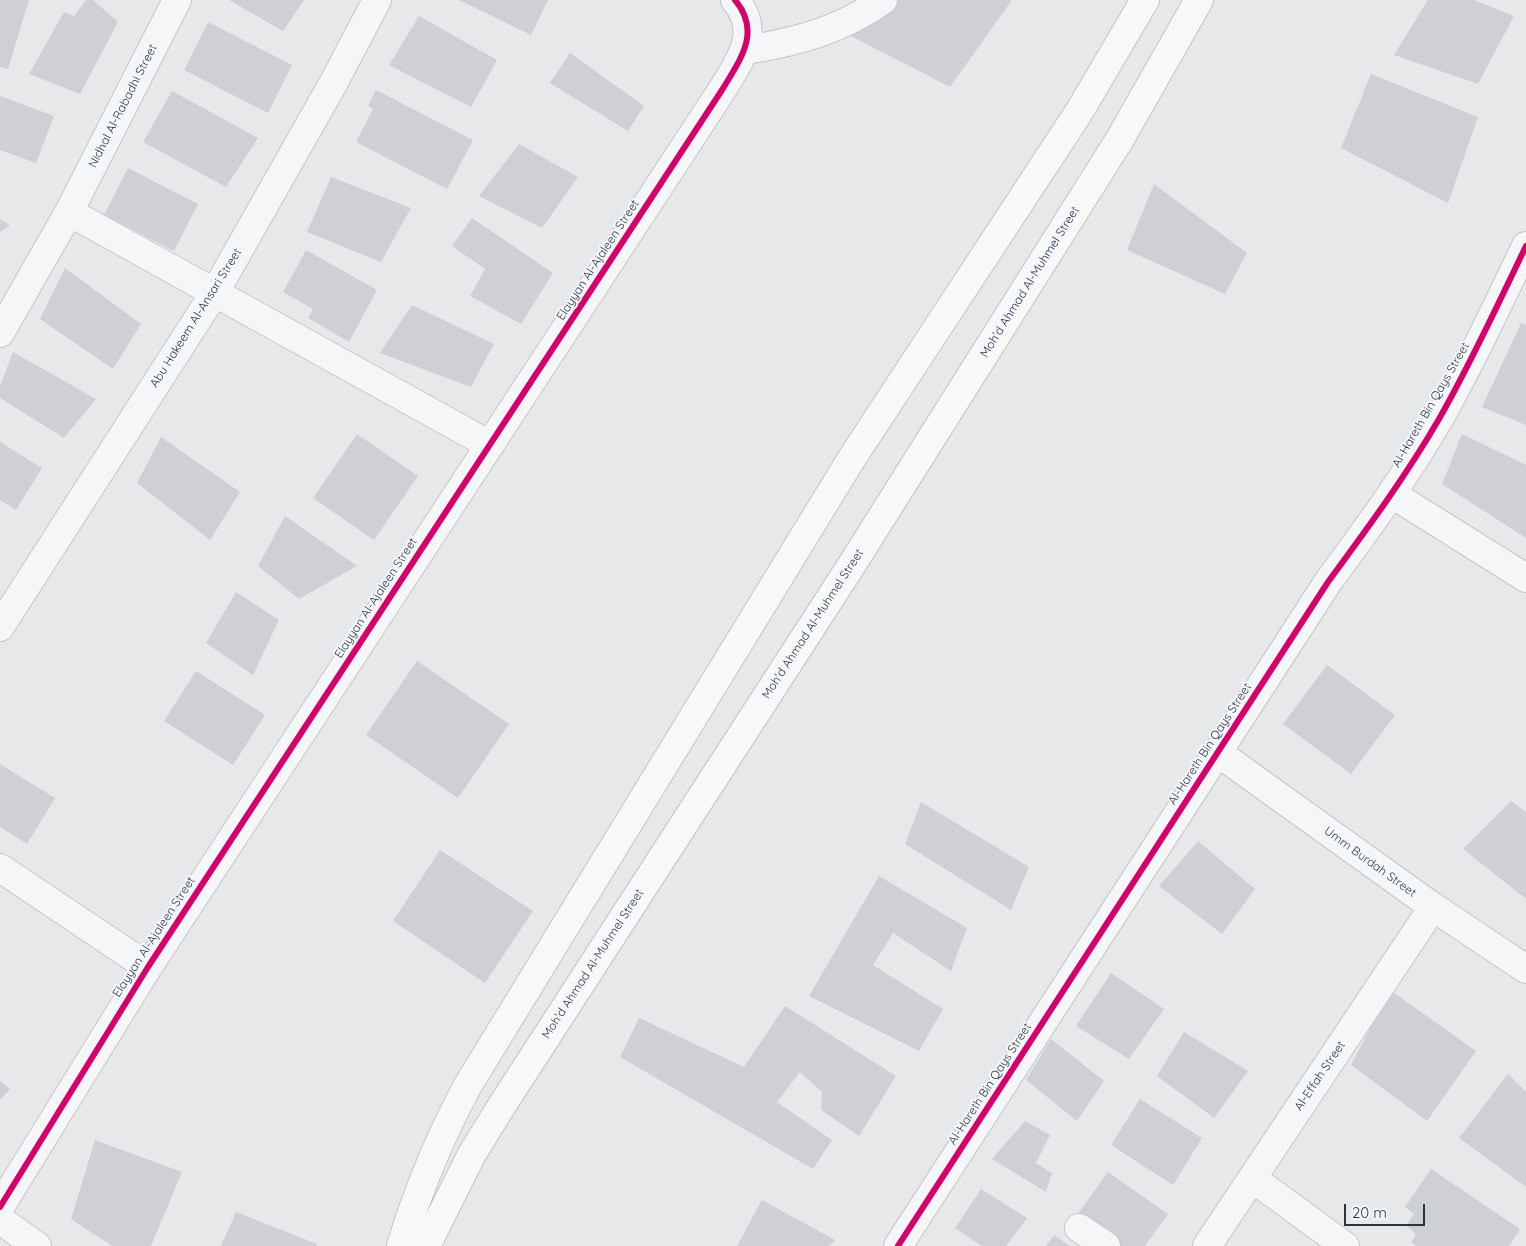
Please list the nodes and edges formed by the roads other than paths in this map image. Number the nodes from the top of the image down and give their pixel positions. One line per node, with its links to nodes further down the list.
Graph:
1 (178, 0): 8 (street, Nidhal Al-Rabadhi Street)
2 (377, 0): 10 (street, Abu Hakeem Al-Ansari Street)
3 (735, 0): 7 (street)
4 (883, 0): 7 (street)
5 (1145, 0): 26 (main road)
6 (1199, 0): 27 (main road, Moh’d Ahmad Al-Muhmel Street)
7 (746, 50): 12 (street, Elayyan Al-Ajaleen Street)
8 (70, 212): 10 (street); 11 (street, Nidhal Al-Rabadhi Street)
9 (1526, 246): 13 (street, Al-Hareth Bin Qays Street)
10 (215, 292): 12 (street); 15 (street, Abu Hakeem Al-Ansari Street)
11 (0, 333)
12 (490, 445): 19 (street, Elayyan Al-Ajaleen Street)
13 (1392, 494): 14 (street); 16 (street, Al-Hareth Bin Qays Street)
14 (1526, 578)
15 (0, 627)
16 (1217, 752): 18 (street, Umm Burdah Street); 28 (street, Al-Hareth Bin Qays Street)
17 (0, 868): 19 (street, Elayyan Al-Ajaleen Street)
18 (1433, 907): 20 (street, Umm Burdah Street); 21 (street, Al-Effah Street)
19 (148, 967): 22 (street, Elayyan Al-Ajaleen Street)
20 (1526, 969)
21 (1252, 1178): 30 (street, Al-Effah Street); 31 (street)
22 (0, 1207)
23 (0, 1220): 25 (street)
24 (1079, 1228): 29 (street)
25 (37, 1246)
26 (401, 1246)
27 (426, 1246)
28 (898, 1246)
29 (1106, 1246)
30 (1207, 1246)
31 (1345, 1246)

